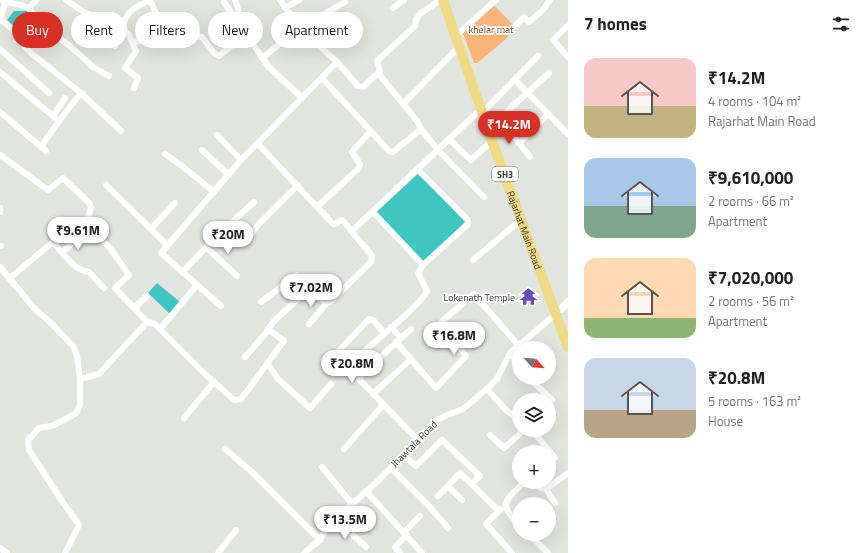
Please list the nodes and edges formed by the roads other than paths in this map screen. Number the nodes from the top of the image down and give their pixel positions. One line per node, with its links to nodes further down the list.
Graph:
1 (36, 0): 15 (street)
2 (66, 0): 18 (street)
3 (235, 0): 21 (street)
4 (280, 0): 16 (street)
5 (300, 0): 16 (street)
6 (404, 0): 17 (street)
7 (440, 0): 44 (street)
8 (443, 0): 32 (main road, Rajarhat Main Road / SH3)
9 (449, 0): 28 (main road, Rajarhat Main Road / SH3)
10 (496, 0): 28 (street)
11 (550, 0): 26 (street)
12 (3, 1): 15 (street); 25 (street)
13 (224, 2): 20 (street)
14 (345, 2): 23 (street)
15 (29, 8): 46 (street)
16 (286, 8): 22 (street)
17 (393, 8)
18 (84, 12)
19 (155, 12): 24 (street)
20 (231, 12)
21 (239, 12)
22 (289, 12)
23 (328, 12)
24 (127, 16)
25 (0, 20): 51 (street)
26 (516, 24)
27 (568, 25): 40 (street)
28 (460, 32): 56 (main road, Rajarhat Main Road / SH3)
29 (127, 34): 30 (street)
30 (134, 42): 31 (street); 49 (street)
31 (208, 45)
32 (459, 47): 55 (street); 56 (main road, Rajarhat Main Road / SH3)
33 (210, 48): 34 (street)
34 (229, 48)
35 (255, 48): 41 (street)
36 (275, 48): 41 (street)
37 (321, 48): 42 (street)
38 (0, 50): 50 (street)
39 (538, 56): 48 (street)
40 (568, 57)
41 (262, 58): 54 (street)
42 (337, 62): 44 (street); 47 (street)
43 (0, 72): 59 (street)
44 (378, 73): 55 (street)
45 (549, 73): 52 (street)
46 (109, 76)
47 (322, 78): 54 (street); 64 (street)
48 (515, 80): 52 (street); 56 (street)
49 (134, 88)
50 (50, 93)
51 (81, 93): 60 (street); 63 (street)
52 (529, 93): 58 (street); 61 (street)
53 (66, 98): 59 (street)
54 (302, 98): 70 (street)
55 (404, 103): 62 (street)
56 (484, 109): 61 (main road, Rajarhat Main Road / SH3); 67 (street); 68 (main road, Rajarhat Main Road / SH3)
57 (0, 112): 60 (street)
58 (548, 114): 65 (street); 69 (street)
59 (53, 116): 60 (street)
60 (59, 121)
61 (492, 122): 69 (street); 112 (main road, Rajarhat Main Road / SH3)
62 (421, 129): 64 (street); 72 (street)
63 (121, 131)
64 (370, 132): 86 (street)
65 (568, 133)
66 (217, 134): 76 (street)
67 (449, 139): 68 (street); 72 (street)
68 (492, 141): 90 (main road, Rajarhat Main Road / SH3)
69 (519, 143): 75 (street)
70 (258, 144): 76 (street); 81 (street)
71 (202, 150): 79 (street)
72 (438, 150): 78 (street); 83 (street)
73 (164, 154): 82 (street)
74 (2, 157): 77 (street); 91 (street)
75 (530, 157)
76 (241, 160): 79 (street)
77 (0, 164)
78 (418, 170): 89 (street); 99 (street)
79 (228, 175): 82 (street)
80 (106, 185): 92 (street)
81 (298, 185): 86 (street); 94 (street)
82 (214, 192): 95 (street)
83 (484, 197)
84 (254, 202): 96 (street)
85 (175, 203): 92 (street)
86 (318, 206): 93 (street)
87 (0, 208): 88 (street)
88 (0, 212)
89 (373, 212): 93 (street); 99 (street)
90 (522, 219): 98 (street); 112 (main road, Rajarhat Main Road / SH3)
91 (86, 224): 97 (street); 111 (street)
92 (151, 229): 95 (street)
93 (352, 231): 109 (street)
94 (245, 243)
95 (167, 245): 101 (street)
96 (206, 247): 101 (street); 102 (street)
97 (62, 252): 103 (street); 105 (street)
98 (473, 260)
99 (423, 265): 115 (street)
100 (0, 267): 103 (street)
101 (182, 272): 104 (street)
102 (237, 276)
103 (10, 278): 130 (street)
104 (197, 285): 110 (street); 118 (street)
105 (104, 288)
106 (310, 288): 108 (street); 109 (street); 119 (street)
107 (147, 296): 111 (street)
108 (261, 302)
109 (327, 303): 114 (street)
110 (221, 306)
111 (134, 308): 113 (street)
112 (562, 308): 117 (main road, Rajarhat Main Road / SH3); 123 (street, Jhawtala Road); 124 (main road, Rajarhat Main Road / SH3)
113 (147, 322): 118 (street); 130 (street)
114 (309, 324)
115 (391, 327): 120 (street); 121 (street)
116 (411, 328): 121 (street)
117 (568, 328)
118 (160, 329): 131 (street)
119 (268, 329): 127 (street); 129 (street)
120 (384, 333): 120 (street)
121 (399, 340): 128 (street); 136 (street)
122 (515, 341): 128 (street)
123 (525, 341)
124 (568, 347)
125 (510, 353): 126 (street); 134 (street, Jhawtala Road)
126 (512, 356)
127 (245, 357)
128 (411, 359): 136 (street)
129 (267, 363): 131 (street); 132 (street)
130 (80, 379): 172 (street)
131 (214, 382): 139 (street)
132 (331, 384)
133 (536, 385): 135 (street)
134 (487, 389): 138 (street); 143 (street, Jhawtala Road)
135 (545, 393)
136 (373, 394): 137 (street)
137 (383, 405): 143 (street); 146 (street)
138 (512, 415)
139 (184, 418)
140 (490, 435): 141 (street)
141 (516, 437)
142 (538, 437): 144 (street)
143 (418, 440): 147 (street, Jhawtala Road)
144 (544, 445)
145 (225, 449): 167 (street)
146 (344, 449)
147 (403, 455): 149 (street, Jhawtala Road); 152 (street)
148 (322, 467): 160 (street)
149 (391, 468): 156 (street, Jhawtala Road); 164 (street)
150 (568, 473): 151 (street)
151 (556, 482)
152 (472, 484): 153 (street); 177 (street)
153 (448, 486): 157 (street); 159 (street)
154 (517, 489): 162 (street)
155 (546, 489): 158 (street)
156 (366, 491): 160 (street, Jhawtala Road); 166 (street)
157 (438, 496)
158 (551, 497)
159 (462, 500)
160 (352, 504): 163 (street, Jhawtala Road)
161 (420, 516): 166 (street)
162 (512, 518)
163 (336, 519): 167 (street, Jhawtala Road); 169 (street)
164 (448, 528)
165 (236, 530): 173 (street)
166 (406, 534): 175 (street); 176 (street)
167 (320, 540): 174 (street, Jhawtala Road)
168 (536, 541): 178 (street)
169 (366, 547)
170 (0, 548): 171 (street)
171 (7, 553)
172 (64, 553)
173 (218, 553)
174 (304, 553)
175 (400, 553)
176 (422, 553)
177 (512, 553)
178 (548, 553)

